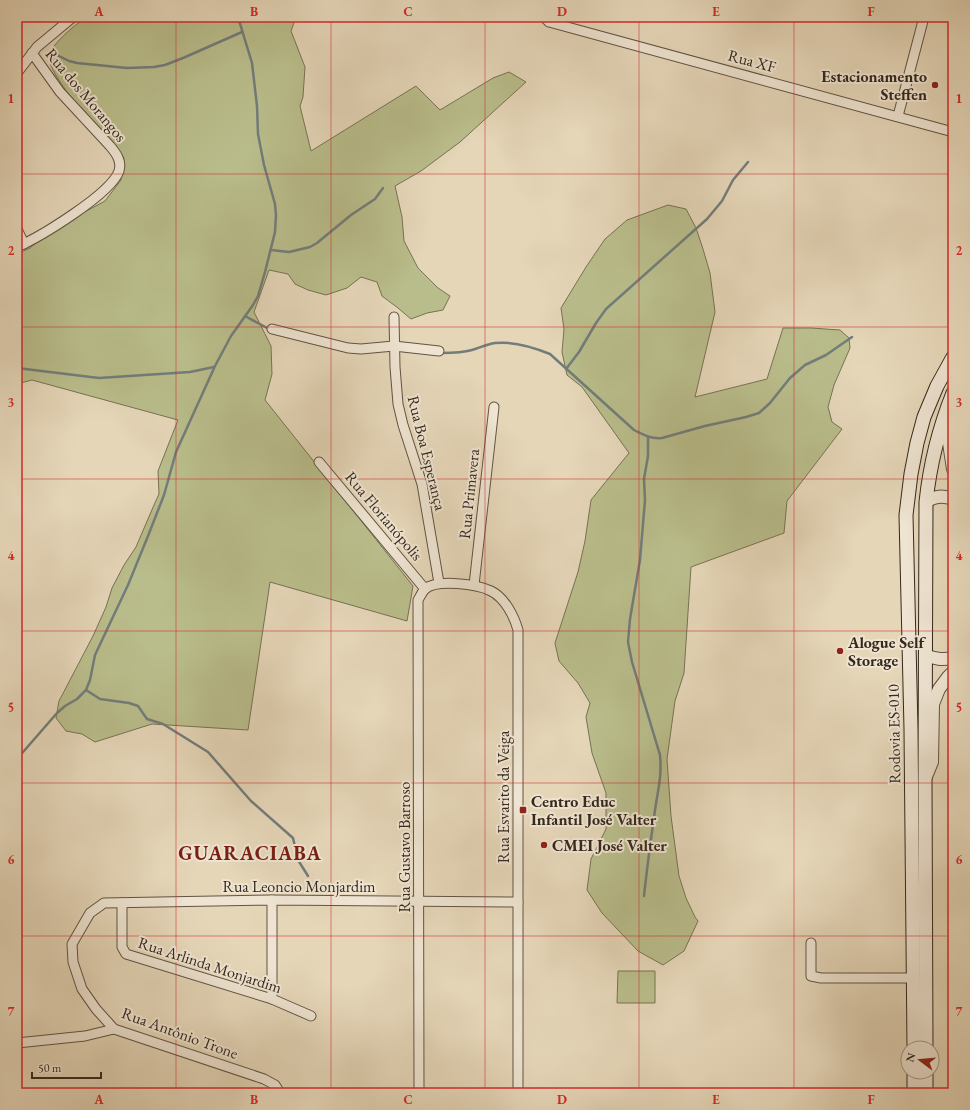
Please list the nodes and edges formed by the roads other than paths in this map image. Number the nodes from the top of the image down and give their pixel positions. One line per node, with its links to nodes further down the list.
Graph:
1 (73, 17): 4 (street)
2 (544, 17): 6 (street, Rua XF)
3 (924, 17): 6 (street)
4 (32, 53): 5 (street); 9 (street, Rua dos Morangos)
5 (17, 73)
6 (898, 116): 7 (street, Rua XF)
7 (953, 132)
8 (17, 229): 9 (street)
9 (21, 245)
10 (394, 317): 12 (street, Rua Boa Esperança)
11 (272, 329): 12 (street)
12 (394, 346): 13 (street); 23 (street, Rua Boa Esperança)
13 (439, 351)
14 (953, 357): 22 (main road, Rodovia ES-010)
15 (953, 393): 21 (main road, Rodovia ES-010)
16 (494, 407): 24 (street, Rua Primavera)
17 (953, 412): 19 (street)
18 (319, 462): 25 (street, Rua Florianópolis)
19 (953, 469)
20 (953, 499): 21 (street)
21 (926, 502): 22 (main road); 27 (main road, Rodovia ES-010)
22 (906, 515): 26 (main road, Rodovia ES-010)
23 (439, 583): 24 (street, Rua Esvarito da Veiga); 25 (street, Rua Esvarito da Veiga)
24 (474, 585): 33 (street, Rua Esvarito da Veiga)
25 (425, 589): 32 (street, Rua Gustavo Barroso)
26 (909, 632): 27 (main road); 37 (main road, Rodovia ES-010)
27 (926, 655): 28 (street); 30 (main road, Rodovia ES-010)
28 (953, 658)
29 (953, 672): 30 (street)
30 (925, 780): 42 (main road, Rodovia ES-010)
31 (272, 900): 32 (street, Rua Leoncio Monjardim); 35 (street, Rua Leoncio Monjardim); 38 (street)
32 (419, 901): 33 (street, Rua Leoncio Monjardim); 47 (street, Rua Gustavo Barroso)
33 (518, 902): 48 (street, Rua Esvarito da Veiga)
34 (104, 903): 35 (street, Rua Leoncio Monjardim); 40 (street, Rua Antônio Trone)
35 (122, 903): 38 (street, Rua Arlinda Monjardim)
36 (811, 943): 37 (street)
37 (913, 978): 41 (main road, Rodovia ES-010)
38 (272, 999): 39 (street, Rua Arlinda Monjardim)
39 (311, 1016)
40 (114, 1029): 43 (street); 46 (street, Rua Antônio Trone)
41 (914, 1040)
42 (926, 1040)
43 (17, 1043)
44 (914, 1080): 49 (main road)
45 (926, 1080): 50 (main road)
46 (280, 1093)
47 (419, 1093)
48 (518, 1093)
49 (914, 1093)
50 (926, 1093)

